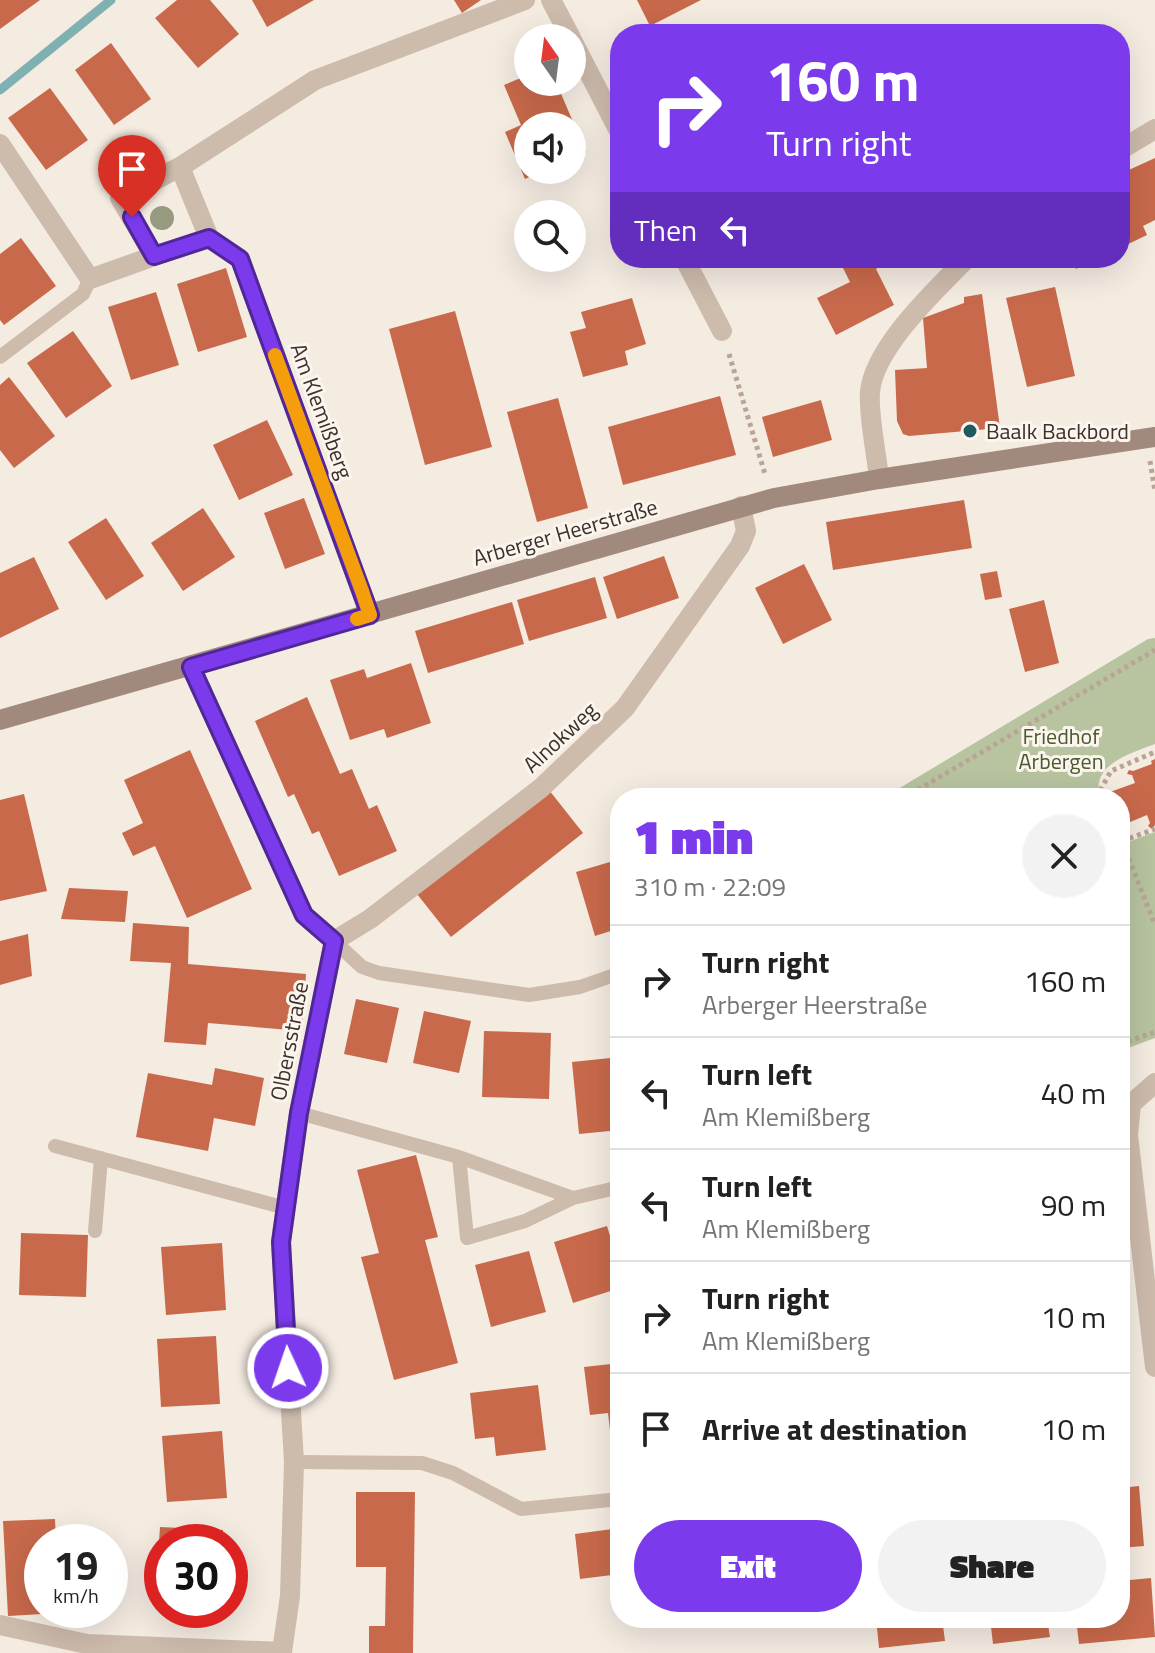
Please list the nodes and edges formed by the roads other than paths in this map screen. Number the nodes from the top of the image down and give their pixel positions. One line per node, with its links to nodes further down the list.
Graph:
1 (525, 0): 9 (street)
2 (551, 0): 3 (street)
3 (563, 24)
4 (586, 68): 5 (street)
5 (610, 114)
6 (1155, 129): 8 (street)
7 (0, 144): 14 (street)
8 (1130, 144)
9 (180, 167): 10 (street); 11 (street)
10 (209, 238): 11 (street); 20 (street, Am Klemißberg)
11 (154, 256): 14 (street)
12 (689, 268): 15 (street)
13 (958, 268): 18 (street)
14 (90, 279): 16 (lane)
15 (722, 331)
16 (0, 357)
17 (1155, 437): 18 (main road, Arberger Heerstraße)
18 (879, 479): 19 (main road, Arberger Heerstraße)
19 (741, 506): 20 (main road, Arberger Heerstraße); 23 (street, Alnokweg)
20 (370, 615): 21 (main road, Arberger Heerstraße)
21 (191, 667): 22 (main road, Arberger Heerstraße); 23 (street)
22 (0, 720)
23 (334, 941): 24 (lane); 26 (street, Olbersstraße)
24 (610, 976)
25 (1155, 1083): 27 (street)
26 (299, 1113): 30 (lane); 34 (street, Olbersstraße)
27 (1130, 1114)
28 (55, 1146): 31 (lane)
29 (1130, 1152): 36 (street)
30 (459, 1157): 33 (lane); 33 (lane)
31 (101, 1158): 34 (lane); 35 (lane)
32 (610, 1189): 33 (lane)
33 (573, 1198)
34 (286, 1208): 37 (street, Olbersstraße)
35 (95, 1231)
36 (1155, 1367)
37 (294, 1462): 38 (lane); 40 (street, Olbersstraße)
38 (610, 1500)
39 (0, 1625): 40 (street)
40 (282, 1652)

